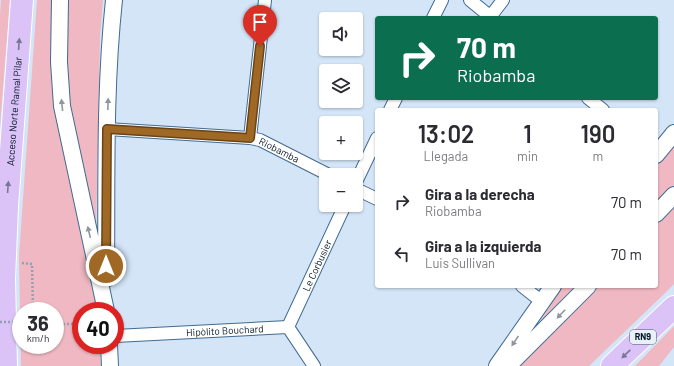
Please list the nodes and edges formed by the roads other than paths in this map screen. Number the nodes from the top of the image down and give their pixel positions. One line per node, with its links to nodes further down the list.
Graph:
1 (22, 0): 35 (highway, Acceso Norte Ramal Pilar, one-way to 1)
2 (60, 0): 29 (street, one-way to 2)
3 (114, 0): 13 (street, one-way to 3)
4 (265, 0): 15 (street)
5 (442, 0): 8 (street)
6 (470, 0): 9 (street)
7 (503, 0): 10 (street)
8 (434, 16)
9 (490, 16)
10 (492, 16)
11 (590, 100): 12 (street)
12 (600, 108)
13 (107, 129): 15 (street, Riobamba); 30 (street)
14 (674, 133): 17 (street)
15 (250, 138): 19 (street, Riobamba)
16 (375, 142): 18 (street)
17 (658, 152)
18 (363, 168)
19 (319, 170)
20 (363, 192): 22 (street)
21 (674, 195): 24 (street)
22 (375, 198)
23 (342, 212): 32 (street, Le Corbusier)
24 (658, 212)
25 (525, 288): 28 (street)
26 (551, 288): 28 (street)
27 (586, 288): 39 (street, one-way to 39)
28 (541, 301): 38 (street, one-way to 38)
29 (104, 302)
30 (106, 302)
31 (674, 307): 40 (highway, RN9, one-way to 40)
32 (288, 327): 33 (street, Hipòlito Bouchard); 37 (street)
33 (124, 336)
34 (109, 354): 36 (street)
35 (6, 366)
36 (110, 366)
37 (314, 366)
38 (497, 366)
39 (508, 366)
40 (612, 366)

